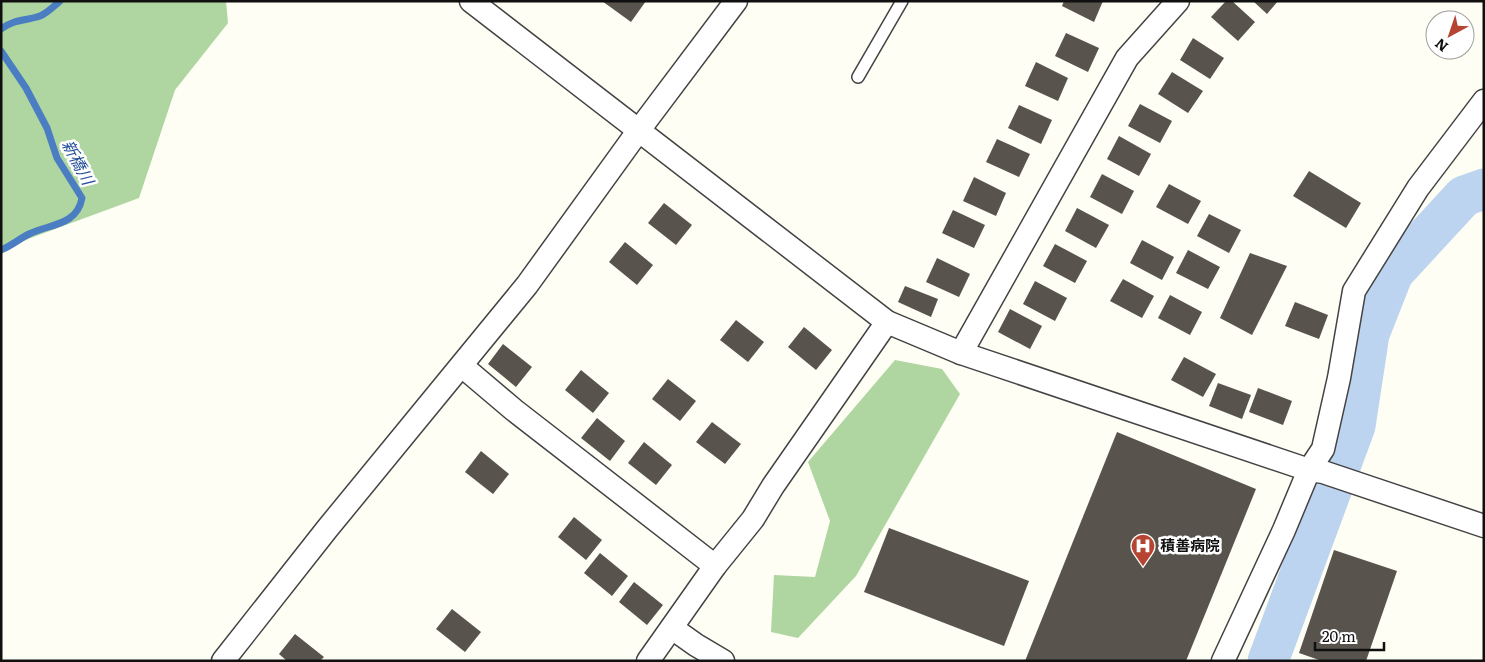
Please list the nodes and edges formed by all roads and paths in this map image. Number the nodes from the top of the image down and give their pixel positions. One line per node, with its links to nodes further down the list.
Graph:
1 (471, 1): 7 (street)
2 (736, 1): 7 (street)
3 (902, 1): 5 (lane)
4 (1178, 1): 9 (street)
5 (858, 77)
6 (1484, 102): 11 (street)
7 (639, 130): 8 (street); 10 (street)
8 (887, 322): 9 (street); 13 (street)
9 (961, 353): 11 (street)
10 (462, 366): 13 (street); 15 (street)
11 (1316, 471): 12 (street); 18 (street)
12 (1484, 526)
13 (715, 566): 14 (street)
14 (672, 628): 16 (street); 17 (street)
15 (223, 661)
16 (648, 661)
17 (723, 661)
18 (1223, 661)

